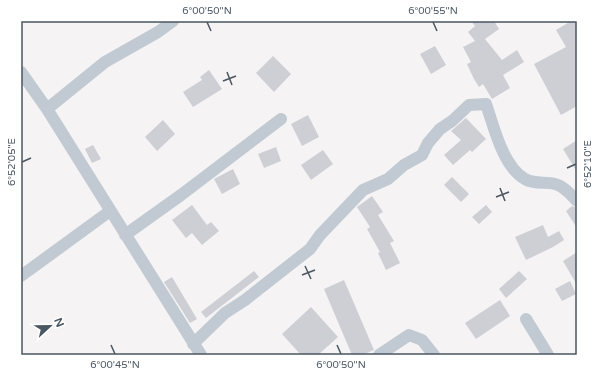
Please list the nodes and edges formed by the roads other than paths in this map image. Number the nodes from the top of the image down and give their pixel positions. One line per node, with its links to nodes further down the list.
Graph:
1 (173, 21): 3 (street)
2 (21, 72): 3 (street)
3 (47, 109): 6 (street)
4 (281, 119): 7 (street)
5 (577, 201): 10 (street)
6 (110, 212): 7 (street); 8 (street)
7 (125, 235): 10 (street)
8 (21, 276)
9 (526, 320): 14 (street)
10 (193, 344): 11 (street)
11 (200, 355)
12 (379, 355): 13 (street)
13 (434, 355)
14 (548, 355)

